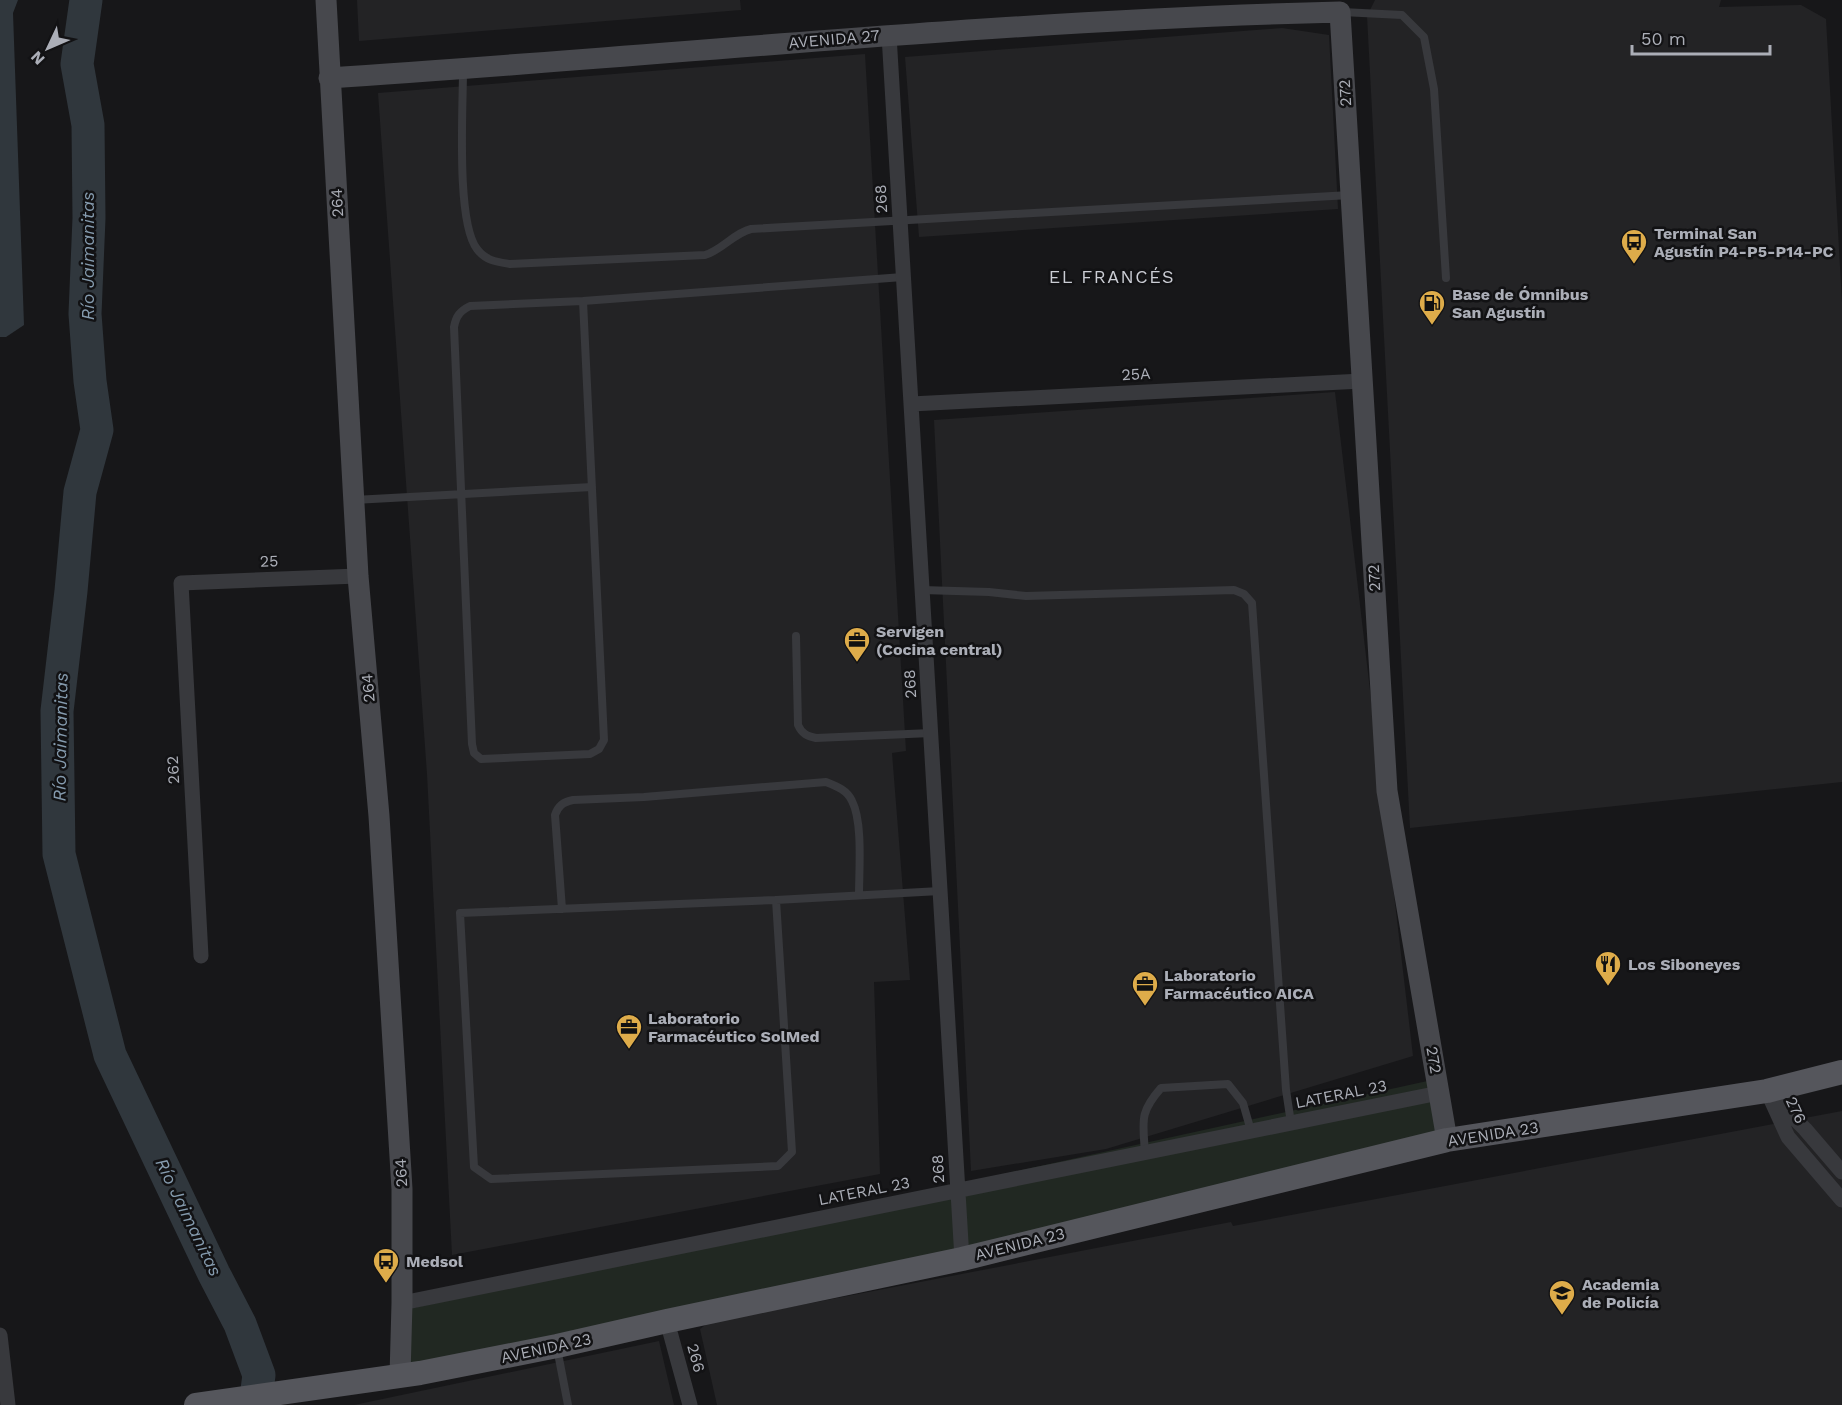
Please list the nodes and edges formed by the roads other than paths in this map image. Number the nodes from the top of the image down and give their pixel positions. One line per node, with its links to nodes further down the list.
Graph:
1 (326, 0): 5 (street, 264)
2 (1340, 12): 3 (street, AVENIDA 27); 6 (street, 272); 9 (lane)
3 (889, 35): 4 (street, AVENIDA 27); 7 (street, 268)
4 (463, 69): 5 (street, AVENIDA 27); 7 (lane)
5 (329, 78): 15 (street, 264)
6 (1351, 195): 7 (lane); 11 (street, 272)
7 (900, 221): 8 (street, 268)
8 (903, 277): 10 (lane); 12 (street, 268)
9 (1446, 278)
10 (583, 301): 13 (lane); 14 (lane)
11 (1362, 381): 12 (street, 25A); 28 (street, 272)
12 (911, 404): 18 (street, 268)
13 (592, 487): 14 (lane); 14 (lane)
14 (462, 494): 15 (lane)
15 (354, 500): 16 (street, 264)
16 (358, 576): 17 (street, 25); 37 (street, 264)
17 (181, 583): 25 (street, 262)
18 (922, 590): 20 (street, 268); 29 (lane)
19 (796, 636): 20 (lane)
20 (930, 733): 21 (street, 268)
21 (940, 891): 22 (lane); 34 (street, 268)
22 (859, 895): 23 (lane); 24 (lane)
23 (776, 900): 24 (lane); 24 (lane)
24 (562, 909)
25 (201, 956)
26 (1842, 1072): 27 (main road, AVENIDA 23)
27 (1767, 1091): 31 (main road, AVENIDA 23); 33 (street, 276); 35 (street, 276)
28 (1439, 1093): 29 (street, LATERAL 23); 31 (street, 272)
29 (1291, 1123): 30 (street, LATERAL 23)
30 (1251, 1131): 32 (street, LATERAL 23); 32 (lane)
31 (1448, 1140): 36 (main road, AVENIDA 23)
32 (1145, 1153): 34 (street, LATERAL 23)
33 (1842, 1172)
34 (957, 1191): 36 (street, 268); 37 (street, LATERAL 23)
35 (1842, 1200)
36 (962, 1258): 38 (main road, AVENIDA 23)
37 (402, 1303): 41 (street, 264)
38 (668, 1321): 40 (main road, AVENIDA 23); 45 (street, 266)
39 (0, 1335): 43 (street)
40 (557, 1347): 41 (main road, AVENIDA 23); 44 (lane)
41 (399, 1376): 42 (main road, AVENIDA 23)
42 (200, 1404)
43 (8, 1405)
44 (568, 1405)
45 (690, 1405)

